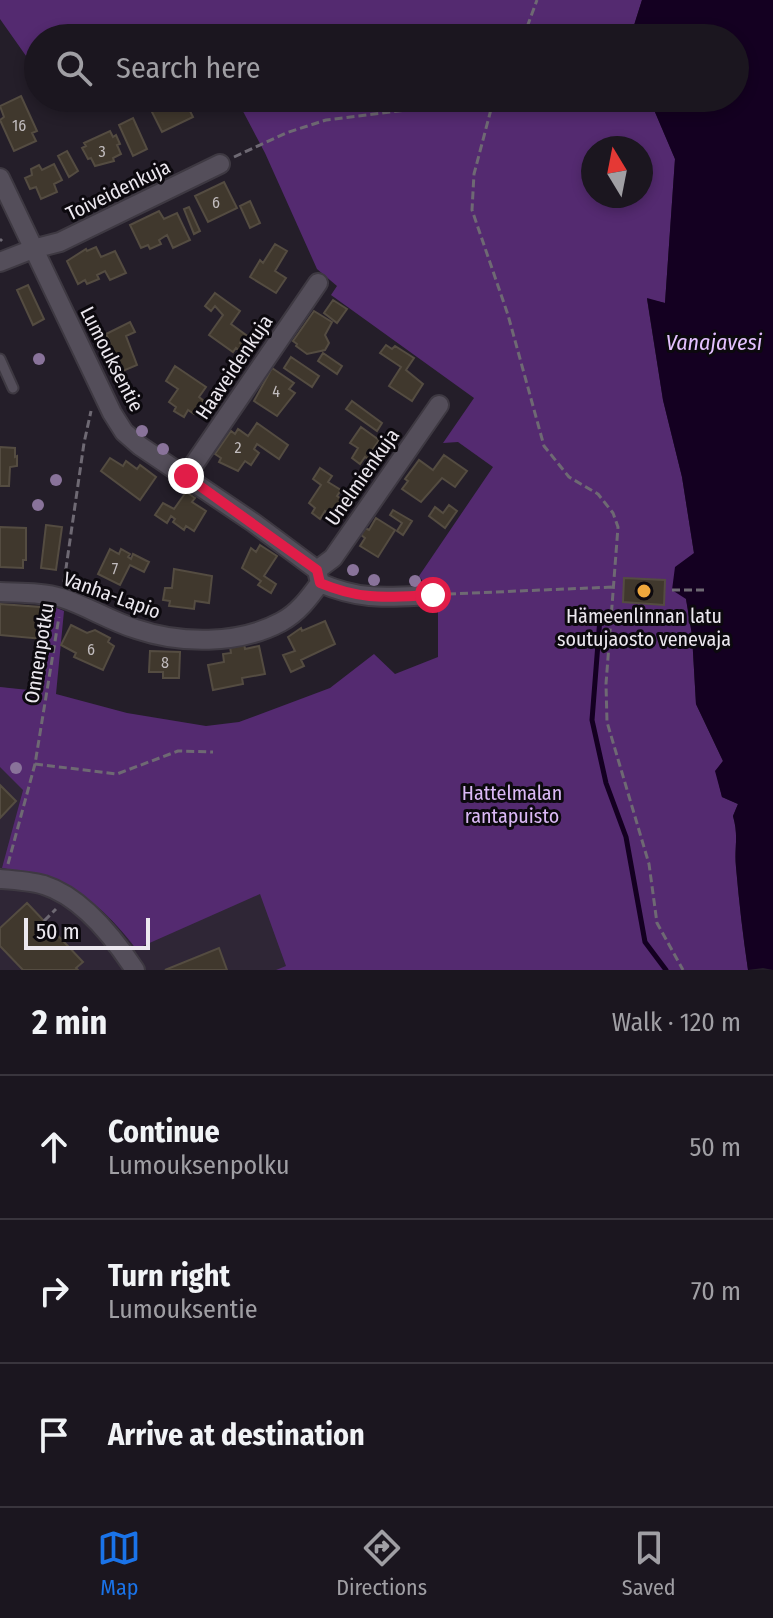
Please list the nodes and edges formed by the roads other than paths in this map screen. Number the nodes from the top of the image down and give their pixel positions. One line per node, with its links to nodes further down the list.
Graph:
1 (220, 164): 3 (street, Toiveidenkuja)
2 (0, 178): 3 (street, Lumouksentie)
3 (33, 249): 4 (street, Toiveidenkuja); 9 (street, Lumouksentie)
4 (0, 262)
5 (318, 283): 9 (street, Haaveidenkuja)
6 (0, 359): 7 (lane)
7 (13, 388)
8 (439, 405): 10 (street, Unelmienkuja)
9 (186, 476): 10 (street, Lumouksentie)
10 (318, 576): 11 (street, Vanha-Lapio); 12 (street, Lumouksentie)
11 (0, 592)
12 (433, 595)
13 (2, 879): 14 (street)
14 (135, 970)

